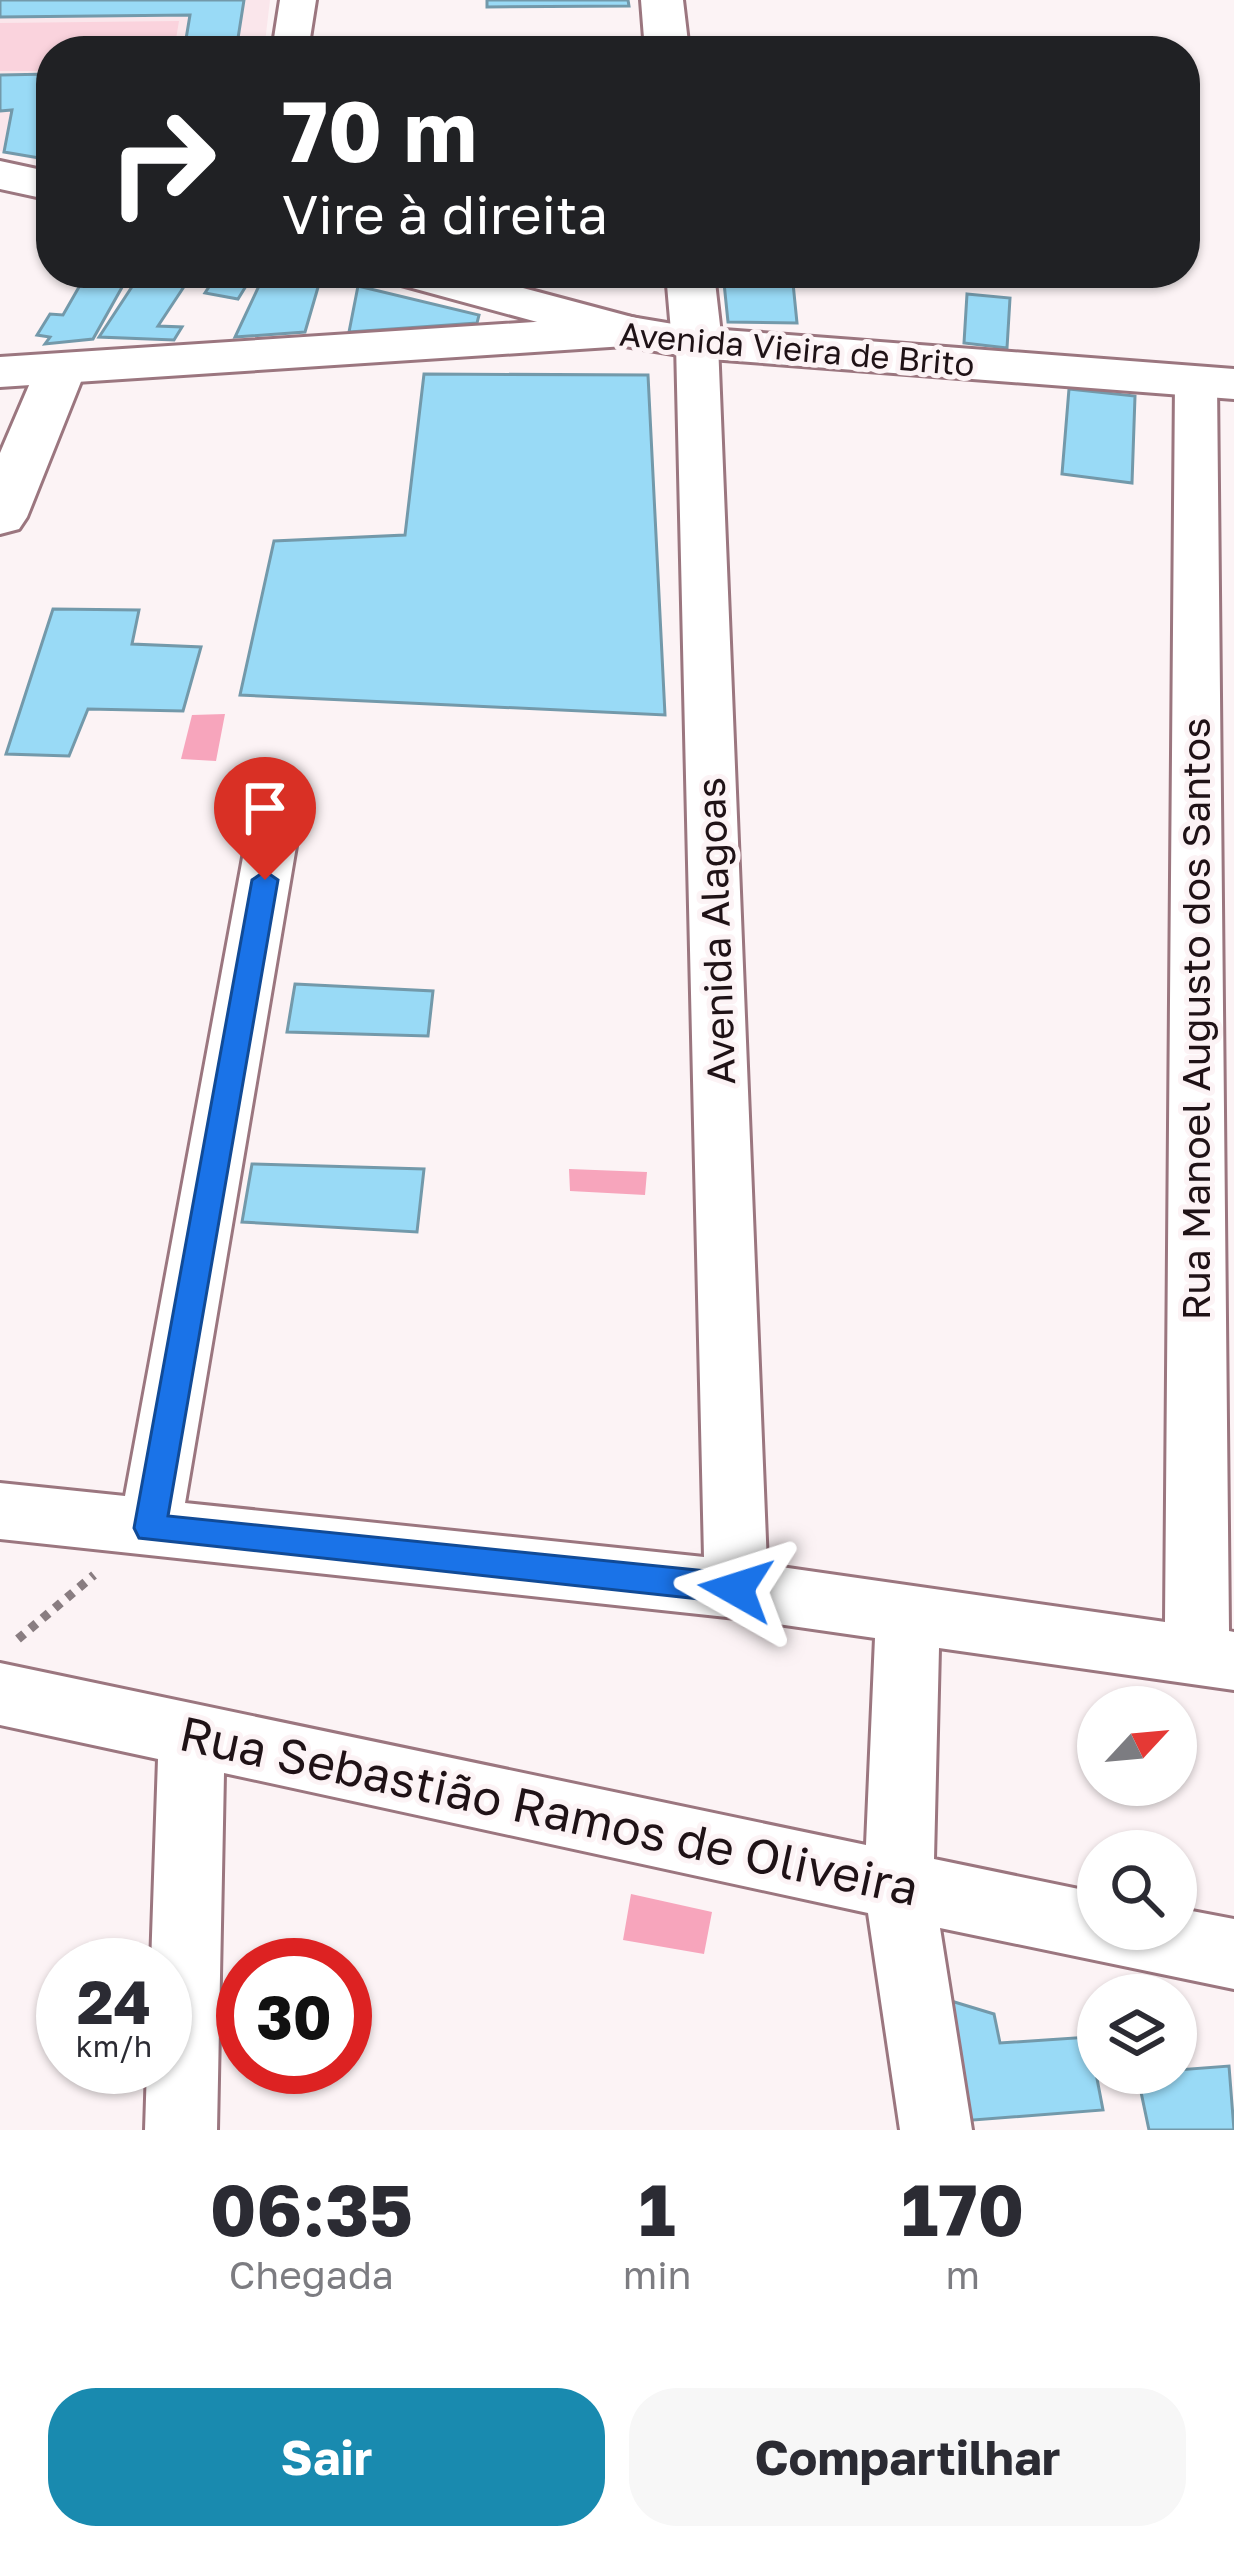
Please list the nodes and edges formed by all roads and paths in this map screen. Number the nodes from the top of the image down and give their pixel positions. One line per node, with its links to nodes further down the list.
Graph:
1 (298, 0): 3 (street)
2 (662, 0): 4 (main road)
3 (292, 36)
4 (666, 36)
5 (0, 175): 6 (main road)
6 (36, 183)
7 (467, 288): 9 (main road)
8 (692, 288): 10 (main road, Avenida Alagoas)
9 (626, 331): 10 (main road, Avenida Vieira de Brito); 11 (main road, Avenida Vieira de Brito)
10 (697, 343): 13 (main road, Avenida Vieira de Brito); 18 (street, Avenida Alagoas)
11 (61, 369): 12 (main road, Avenida Vieira de Brito); 14 (main road)
12 (0, 372)
13 (1215, 383): 20 (street, Rua Manoel Augusto dos Santos)
14 (0, 517)
15 (281, 788): 17 (street)
16 (0, 1511): 17 (street)
17 (150, 1528): 18 (street); 21 (path)
18 (736, 1589): 19 (street)
19 (908, 1614): 20 (street); 23 (street)
20 (1215, 1659)
21 (4, 1671): 22 (street, Rua Sebastião Ramos de Oliveira)
22 (192, 1733): 23 (street, Rua Sebastião Ramos de Oliveira); 27 (street)
23 (899, 1889): 24 (street, Rua Sebastião Ramos de Oliveira); 28 (street)
24 (1077, 1923)
25 (1197, 1947): 26 (street, Rua Sebastião Ramos de Oliveira)
26 (1234, 1954)
27 (181, 2130)
28 (936, 2130)

